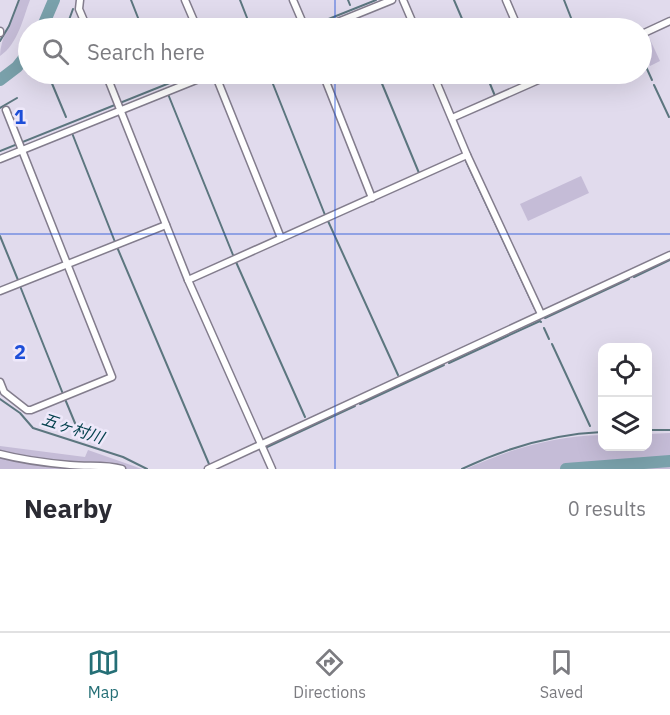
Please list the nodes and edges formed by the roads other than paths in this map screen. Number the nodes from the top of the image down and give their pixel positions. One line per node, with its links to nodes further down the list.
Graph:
1 (80, 0): 7 (street)
2 (185, 0): 8 (street)
3 (293, 0): 9 (street)
4 (392, 0): 10 (street)
5 (403, 0): 11 (street)
6 (506, 0): 12 (street)
7 (83, 18)
8 (193, 18)
9 (300, 18)
10 (348, 18)
11 (411, 18)
12 (514, 18)
13 (670, 21): 14 (street)
14 (652, 29)
15 (110, 84): 21 (street)
16 (186, 84): 21 (street)
17 (217, 84): 29 (street)
18 (326, 84): 27 (street)
19 (438, 84): 23 (street)
20 (522, 84): 23 (street)
21 (120, 108): 24 (street); 28 (street)
22 (6, 110): 24 (street)
23 (452, 118): 25 (street)
24 (21, 148): 26 (street); 31 (street)
25 (467, 155): 27 (street); 34 (street)
26 (0, 159)
27 (372, 198): 29 (street)
28 (166, 225): 31 (street); 32 (street)
29 (281, 238): 32 (street)
30 (670, 255): 34 (street)
31 (67, 264): 33 (street); 35 (street)
32 (188, 280): 36 (street)
33 (0, 291)
34 (541, 314): 36 (street)
35 (0, 382)
36 (260, 444): 39 (street); 40 (street)
37 (0, 454): 38 (street)
38 (122, 469)
39 (208, 469)
40 (272, 469)

